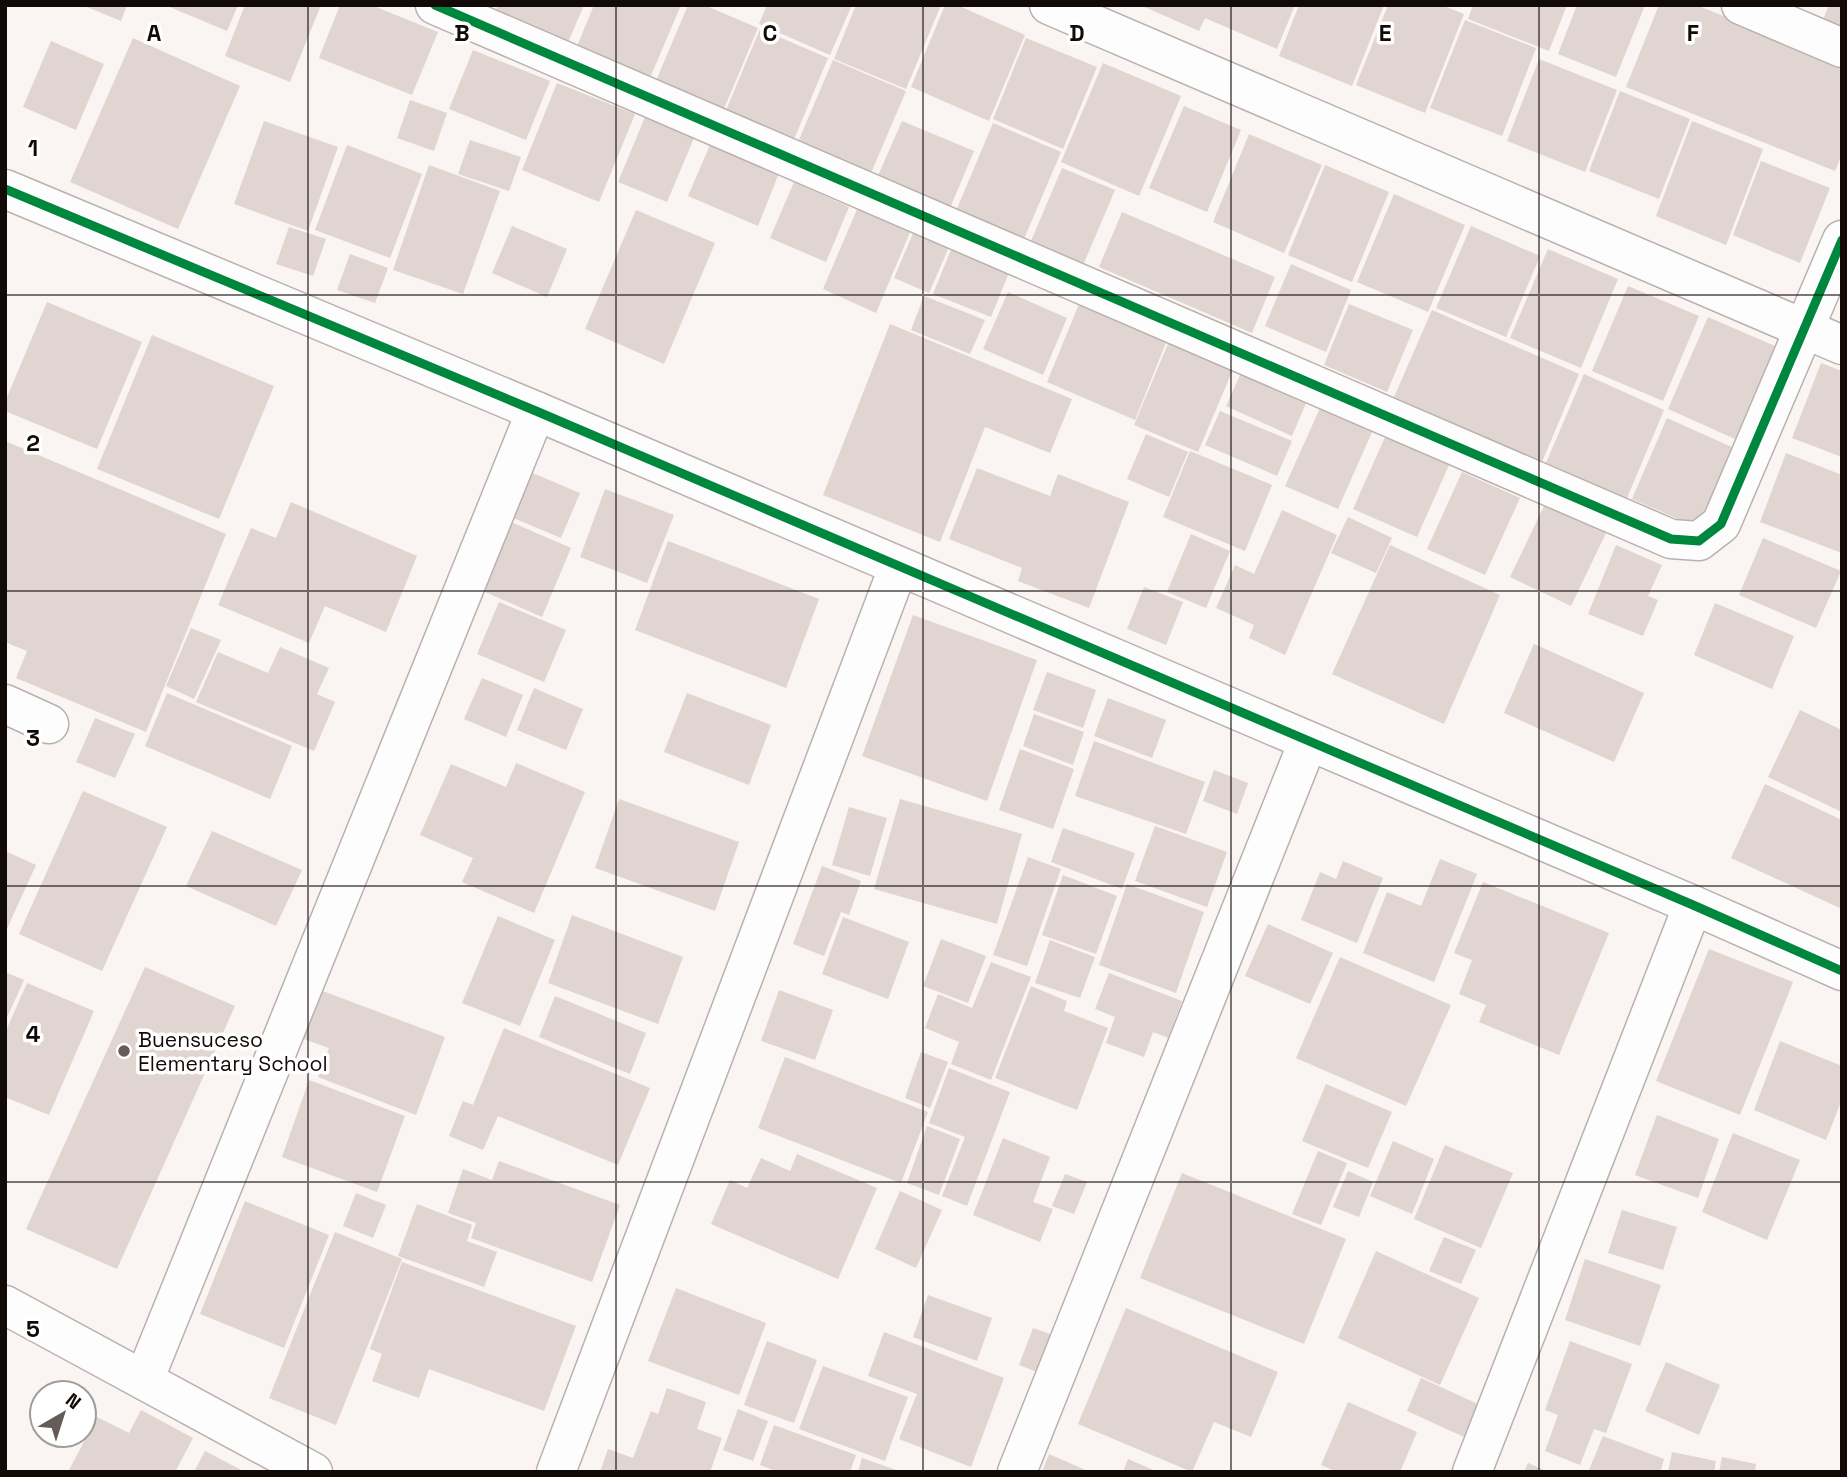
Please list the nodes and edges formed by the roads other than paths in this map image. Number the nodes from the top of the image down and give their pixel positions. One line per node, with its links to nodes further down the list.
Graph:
1 (1049, 5): 7 (street)
2 (1741, 5): 4 (street)
3 (456, 9): 7 (street)
4 (1842, 48)
5 (5, 189): 9 (street)
6 (1842, 240): 7 (street)
7 (1804, 329): 8 (street)
8 (1842, 345)
9 (536, 411): 10 (street); 17 (street)
10 (898, 568): 13 (street); 19 (street)
11 (5, 704): 12 (street)
12 (49, 724)
13 (1308, 742): 14 (street); 20 (street)
14 (1693, 905): 15 (street); 21 (street)
15 (1842, 971)
16 (5, 1305): 17 (street)
17 (144, 1380): 18 (street)
18 (313, 1472)
19 (556, 1472)
20 (1017, 1472)
21 (1472, 1472)

